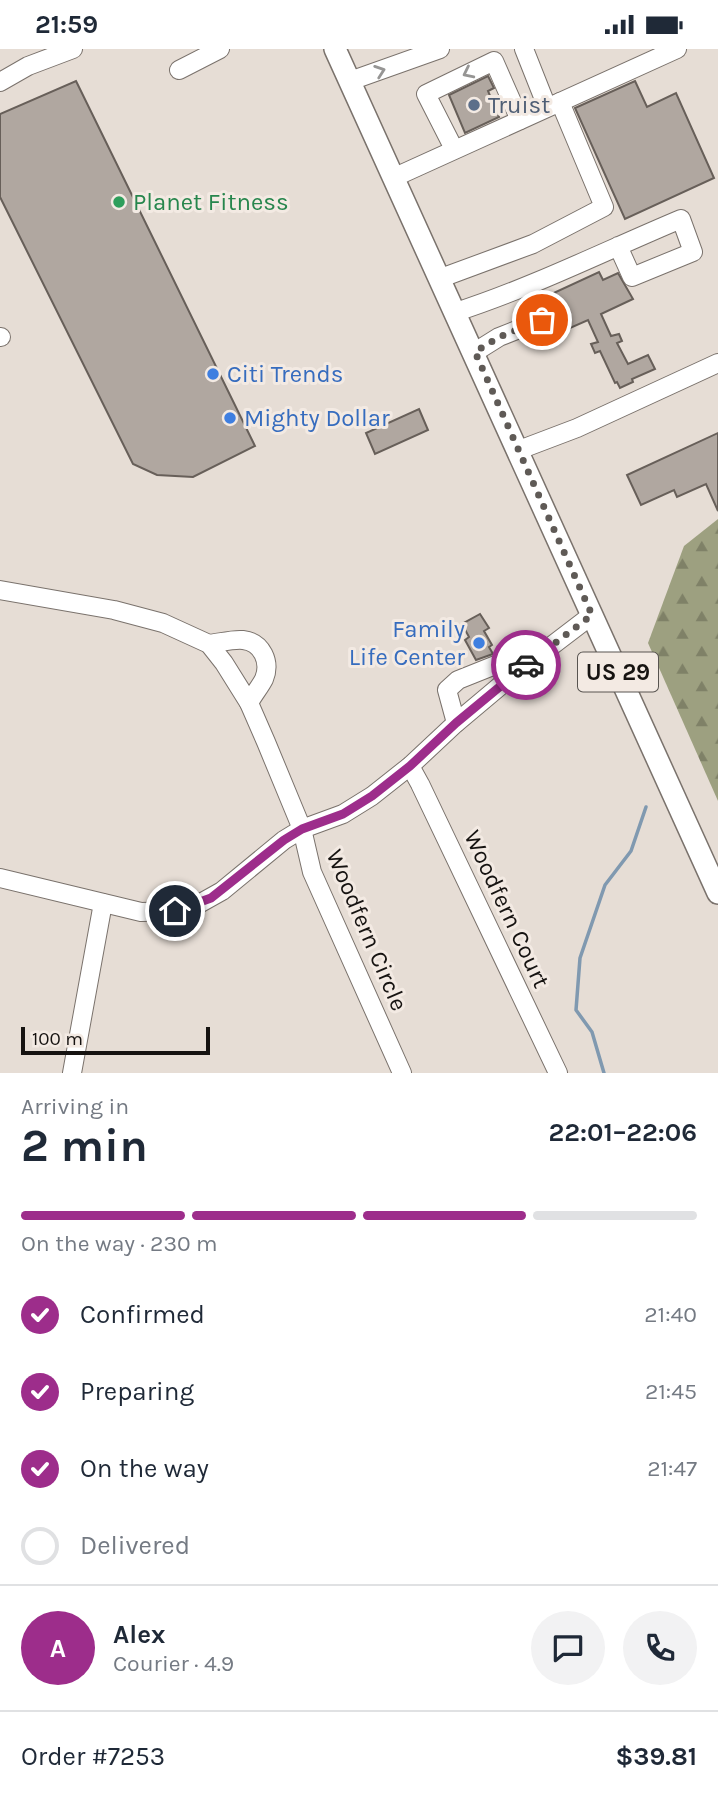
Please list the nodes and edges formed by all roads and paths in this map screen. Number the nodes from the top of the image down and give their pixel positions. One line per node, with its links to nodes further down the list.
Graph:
1 (73, 49): 11 (street)
2 (220, 49): 10 (street)
3 (335, 49): 12 (main road, US 29)
4 (440, 49): 8 (street)
5 (515, 49): 9 (street)
6 (524, 49): 13 (street)
7 (677, 49): 13 (street)
8 (406, 55): 12 (street, one-way to 8)
9 (494, 61): 14 (street); 15 (street, one-way to 15)
10 (179, 69)
11 (6, 79)
12 (350, 81): 16 (main road, US 29)
13 (554, 105): 14 (street); 18 (street)
14 (520, 120): 15 (street)
15 (454, 149): 16 (street)
16 (395, 177): 18 (main road, US 29)
17 (618, 246): 19 (street)
18 (441, 278): 19 (main road, US 29)
19 (456, 312): 21 (main road, US 29)
20 (542, 320): 21 (street)
21 (475, 352): 23 (main road, US 29)
22 (718, 363): 23 (street)
23 (519, 450): 25 (main road, US 29)
24 (0, 590): 26 (street)
25 (592, 615): 27 (street, Woodfern Circle); 33 (main road, US 29)
26 (209, 644): 28 (street); 28 (street)
27 (512, 676): 29 (street, Woodfern Circle); 29 (street)
28 (249, 703): 31 (street)
29 (456, 723): 30 (street, Woodfern Circle)
30 (410, 766): 31 (street, Woodfern Circle); 37 (street, Woodfern Court)
31 (302, 829): 34 (street); 36 (street, Woodfern Circle)
32 (0, 878): 34 (street)
33 (718, 893)
34 (103, 904): 35 (street)
35 (72, 1073)
36 (402, 1073)
37 (558, 1073)

